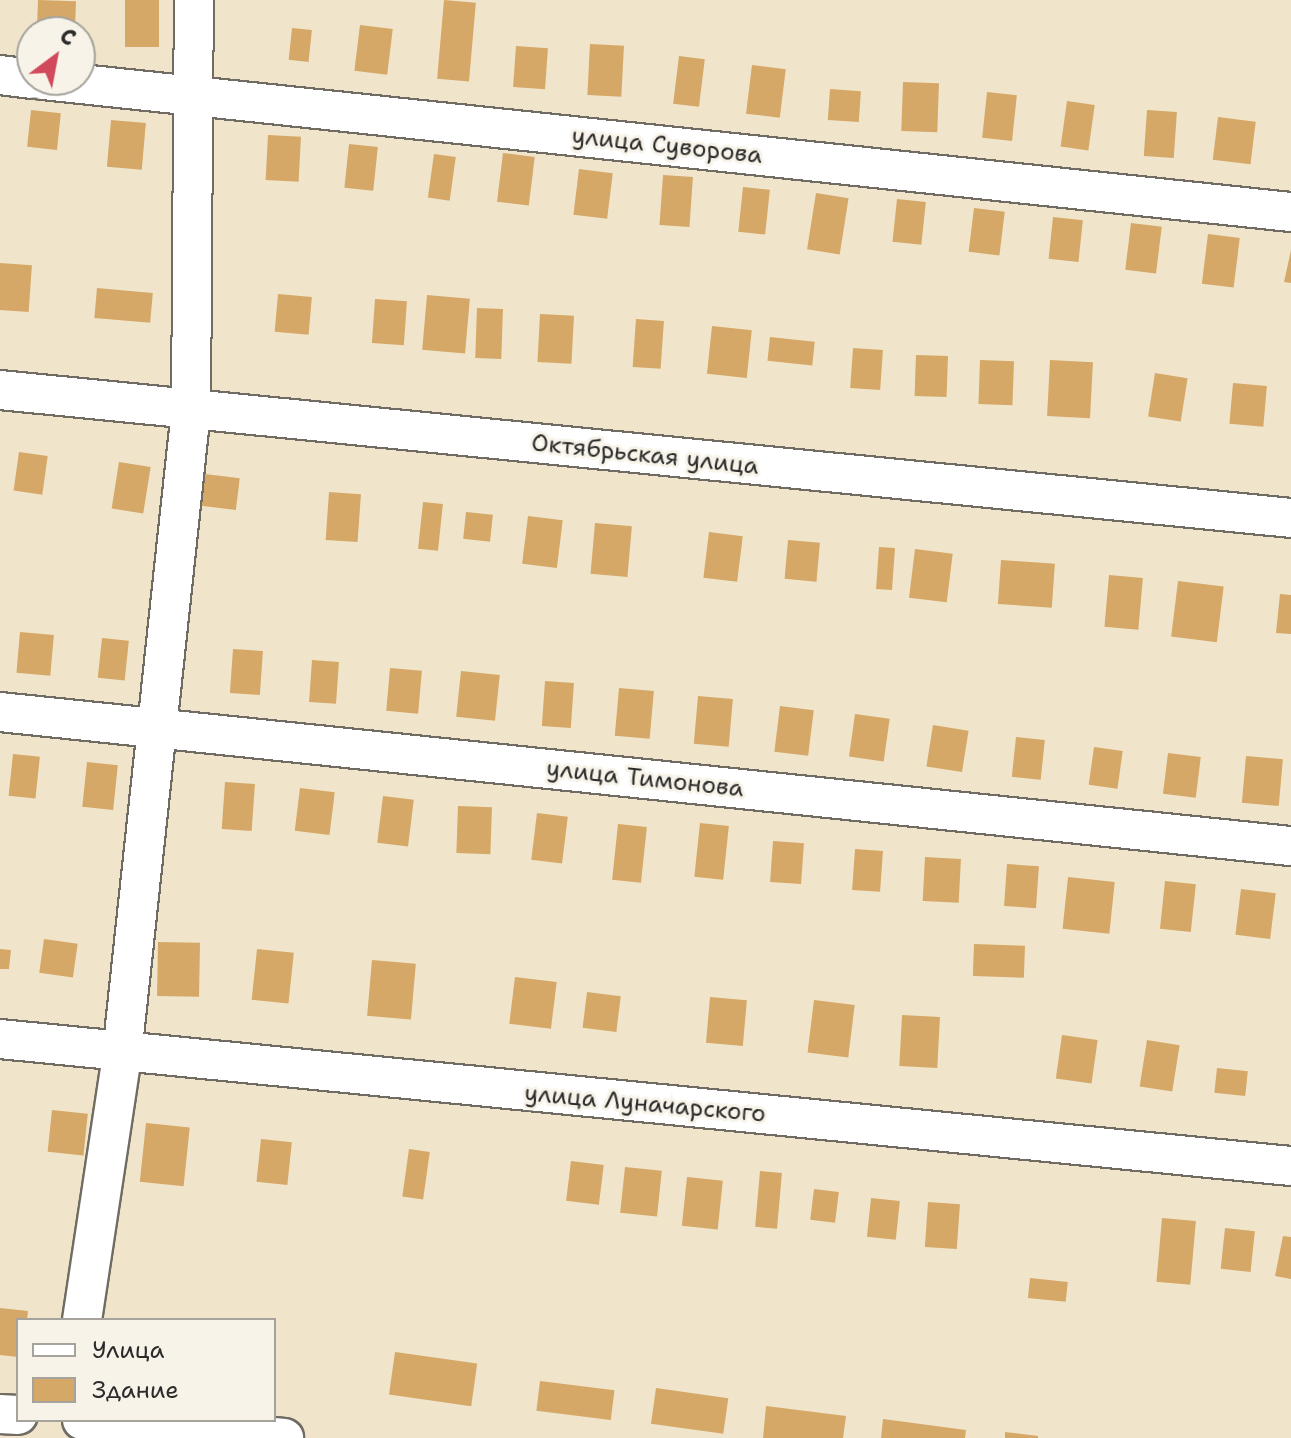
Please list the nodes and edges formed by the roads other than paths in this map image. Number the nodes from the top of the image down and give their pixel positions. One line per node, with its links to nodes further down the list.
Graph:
1 (194, 0): 3 (street)
2 (96, 86): 3 (street, улица Суворова)
3 (191, 96): 4 (street, улица Суворова); 6 (street)
4 (1291, 212)
5 (0, 390): 6 (street, Октябрьская улица)
6 (191, 411): 7 (street, Октябрьская улица); 9 (street)
7 (1291, 518)
8 (0, 712): 9 (street, улица Тимонова)
9 (157, 729): 10 (street, улица Тимонова); 12 (street)
10 (1291, 846)
11 (0, 1039): 12 (street, улица Луначарского)
12 (122, 1054): 13 (street, улица Луначарского); 14 (street)
13 (1291, 1166)
14 (82, 1318)
15 (104, 1422): 16 (street)
16 (284, 1438)

